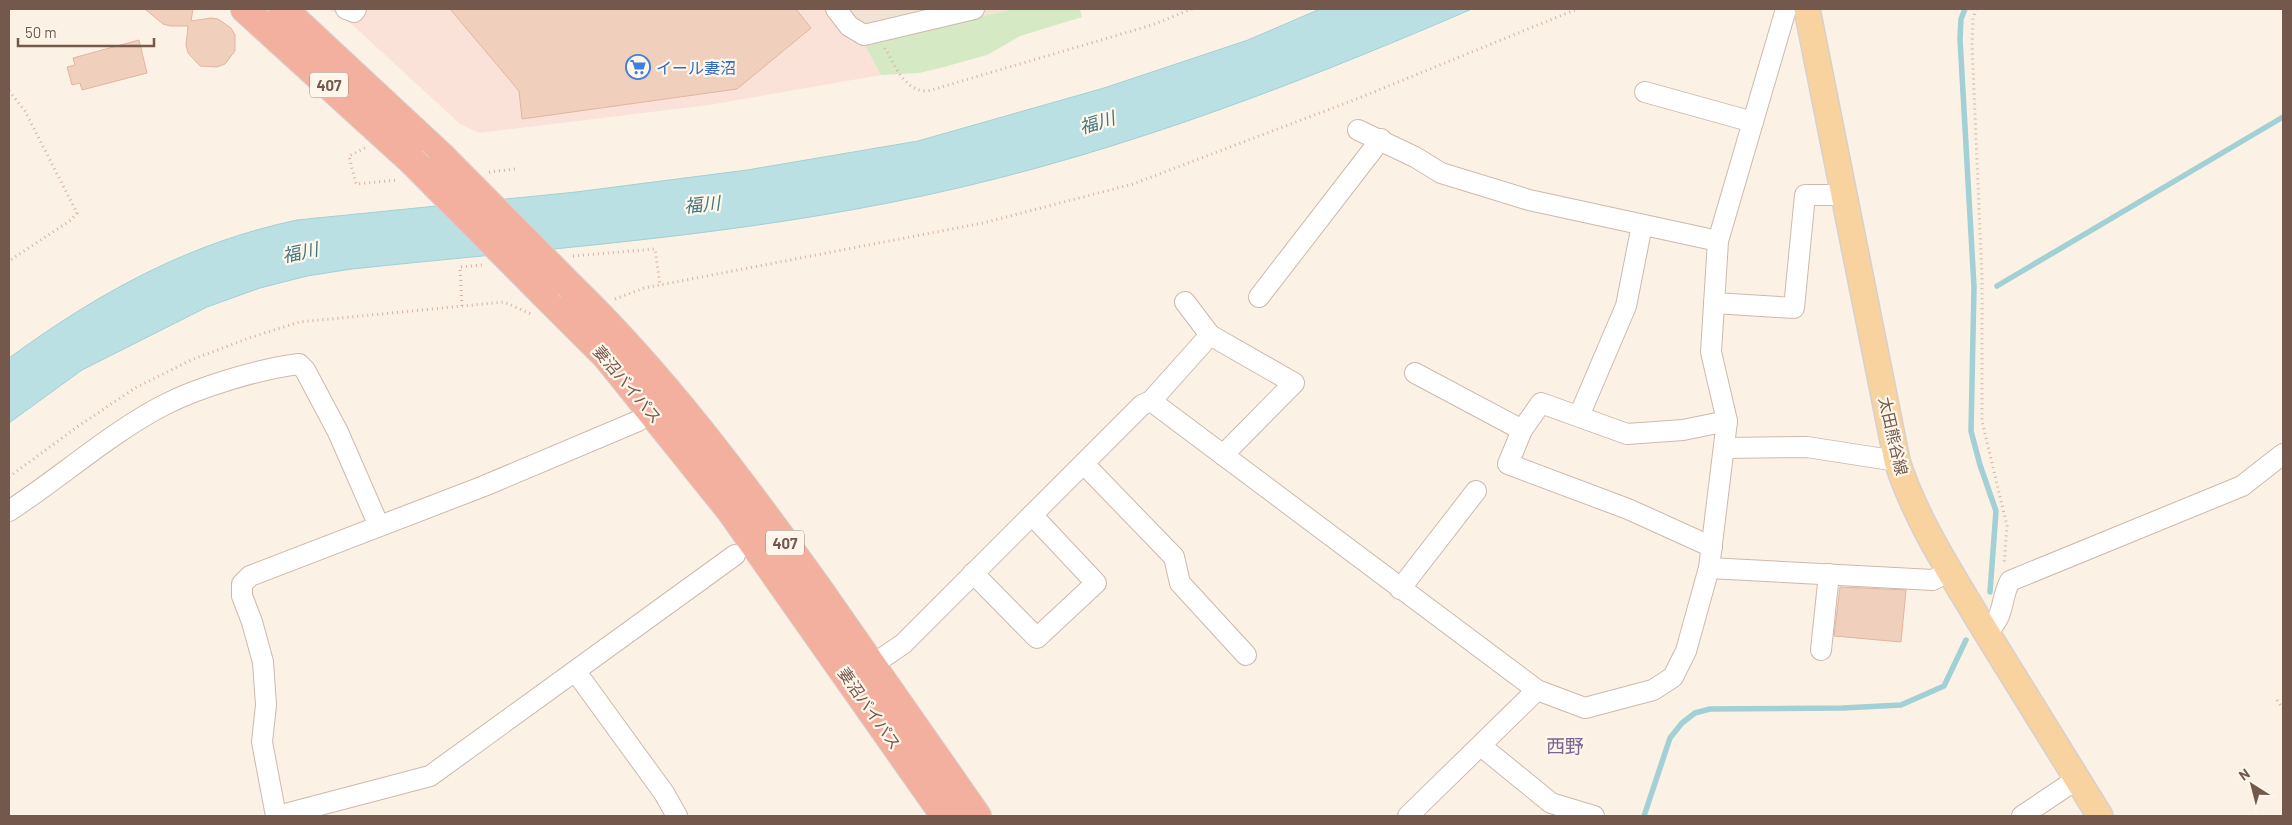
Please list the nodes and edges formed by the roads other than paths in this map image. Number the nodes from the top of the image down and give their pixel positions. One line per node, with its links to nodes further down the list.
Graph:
1 (245, 9): 22 (highway, 妻沼バイパス / 407, bridge)
2 (283, 9): 22 (highway, 妻沼バイパス / 407, bridge)
3 (346, 9): 4 (street)
4 (356, 9)
5 (837, 9): 6 (street)
6 (974, 9)
7 (1786, 9): 10 (street)
8 (1807, 9): 13 (main road, 太田熊谷線)
9 (1645, 92): 10 (street)
10 (1753, 122): 15 (street)
11 (1358, 130): 12 (street)
12 (1381, 139): 14 (street); 16 (street)
13 (1844, 195): 18 (street); 29 (main road, 太田熊谷線)
14 (1642, 225): 15 (street); 23 (street)
15 (1718, 241): 18 (street)
16 (1259, 296)
17 (1185, 302): 19 (street)
18 (1714, 303): 24 (street)
19 (1210, 335): 21 (street); 28 (street)
20 (1415, 373): 25 (street)
21 (1152, 401): 28 (street); 30 (street)
22 (662, 404): 34 (street); 45 (highway, 妻沼バイパス / 407); 52 (highway, 妻沼バイパス / 407)
23 (1579, 416): 24 (street); 25 (street)
24 (1727, 420): 26 (street)
25 (1522, 430): 35 (street)
26 (1724, 448): 29 (street); 35 (street)
27 (2283, 454): 42 (street)
28 (1224, 456): 41 (street)
29 (1898, 461): 38 (main road, 太田熊谷線)
30 (1084, 464): 33 (street); 44 (street)
31 (1476, 491): 41 (street)
32 (9, 511): 34 (street)
33 (1032, 516): 39 (street); 39 (street)
34 (379, 526): 50 (street)
35 (1712, 547): 37 (street)
36 (735, 555): 46 (street)
37 (1709, 568): 40 (street); 47 (street)
38 (1949, 571): 40 (street); 42 (main road, 太田熊谷線)
39 (974, 573): 45 (street)
40 (1829, 574): 43 (street)
41 (1400, 589): 47 (street)
42 (1986, 632): 49 (main road, 太田熊谷線)
43 (1821, 650)
44 (1246, 655)
45 (872, 665): 53 (highway, 妻沼バイパス / 407)
46 (576, 672): 50 (street); 51 (street)
47 (1537, 690): 48 (street)
48 (1481, 746): 54 (street); 55 (street)
49 (2077, 779): 56 (street); 57 (main road, 太田熊谷線)
50 (277, 816)
51 (677, 816)
52 (945, 816)
53 (977, 816)
54 (1408, 816)
55 (1594, 816)
56 (2022, 816)
57 (2100, 816)

